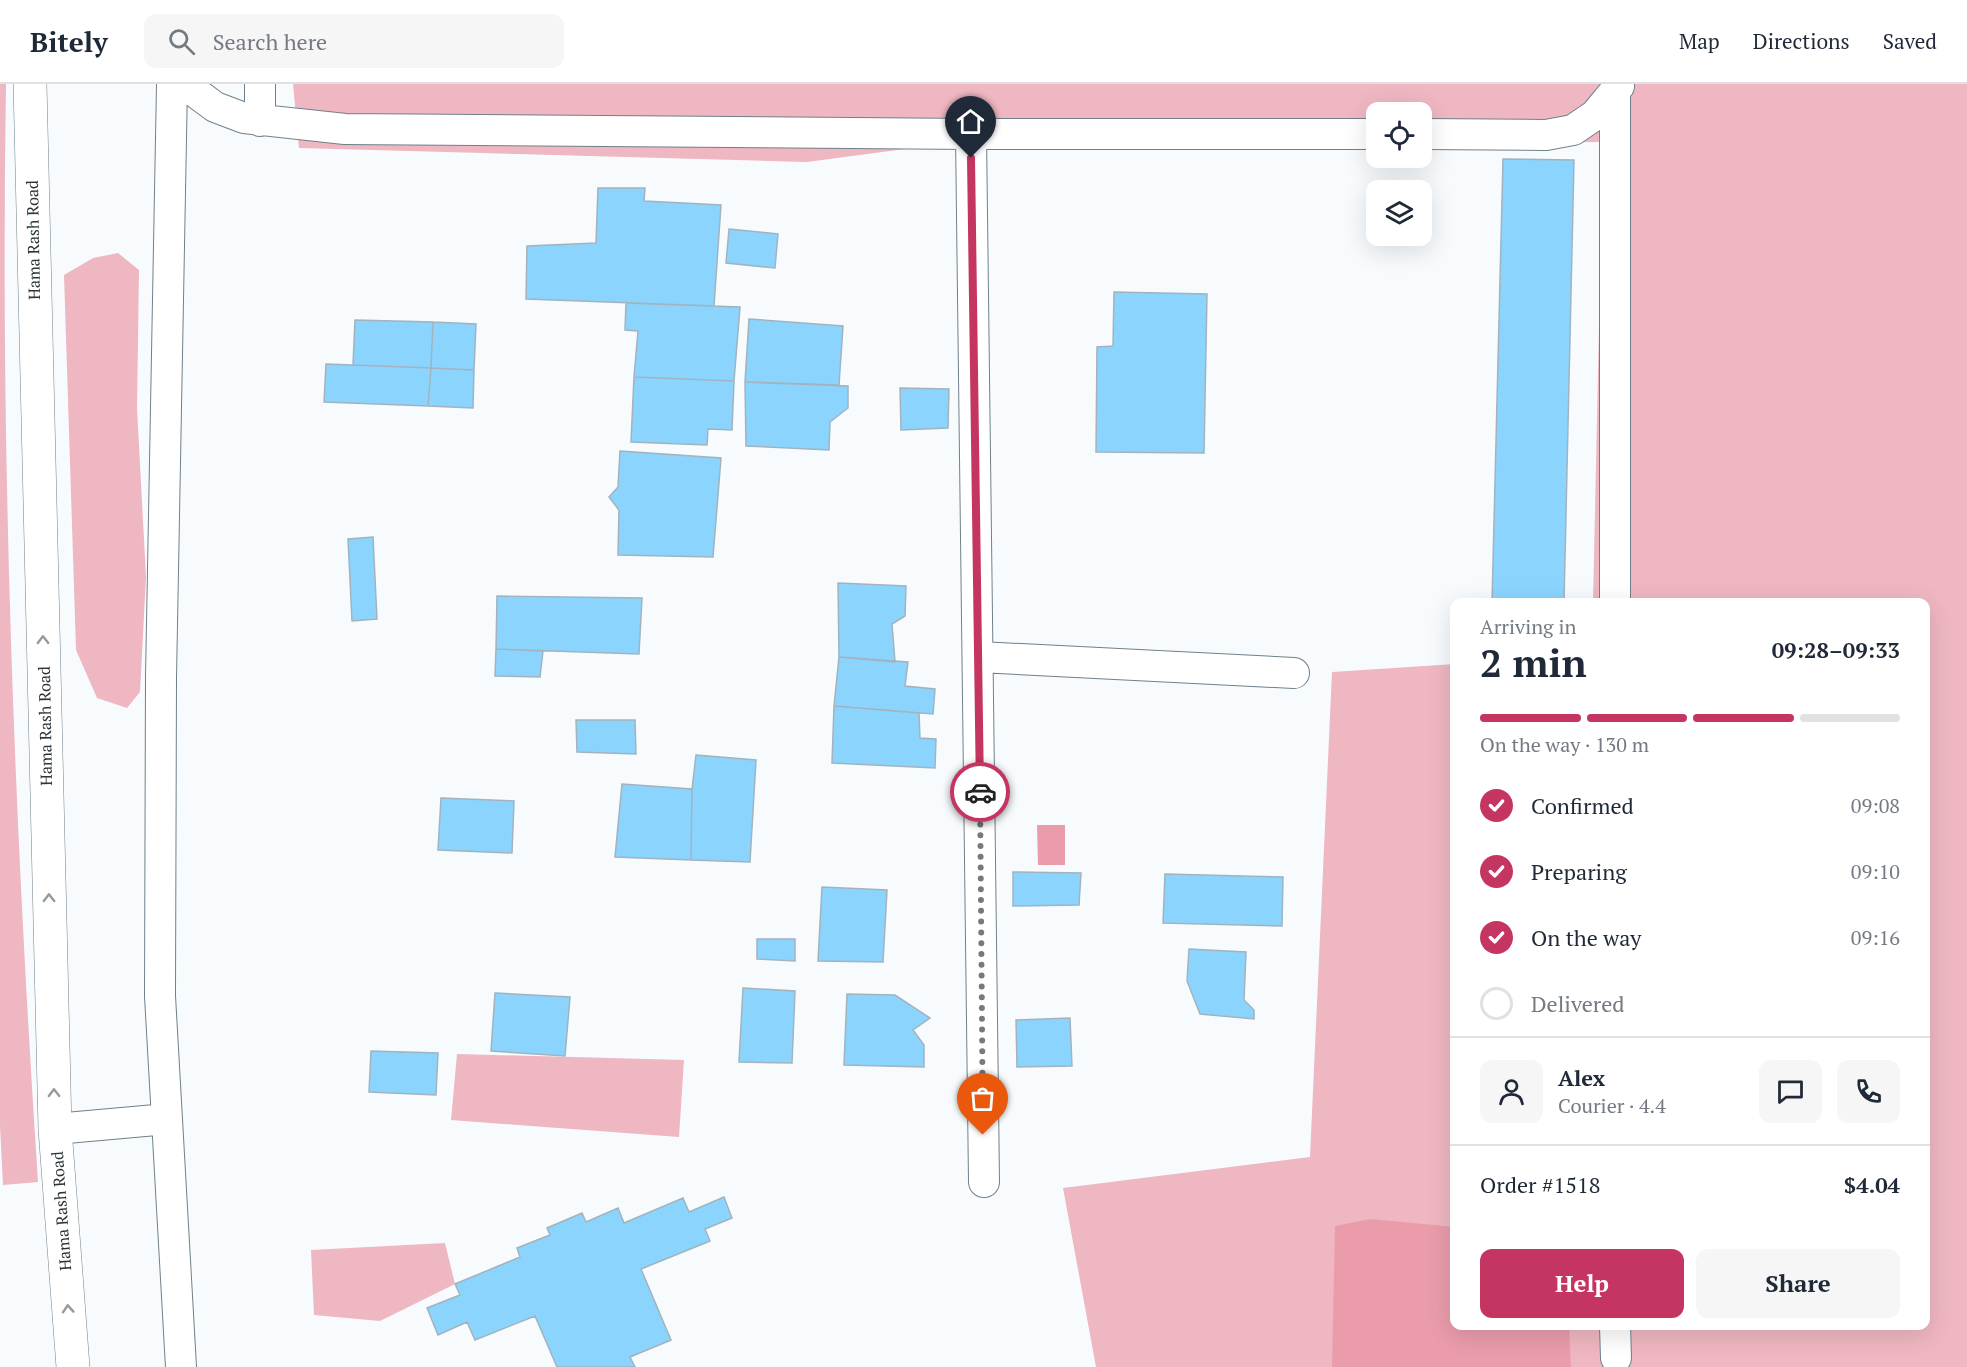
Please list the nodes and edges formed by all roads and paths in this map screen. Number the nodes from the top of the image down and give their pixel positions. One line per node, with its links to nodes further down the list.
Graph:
1 (30, 84): 14 (highway, Hama Rash Road, one-way to 1)
2 (172, 84): 13 (street)
3 (184, 84): 6 (street)
4 (260, 84): 6 (street)
5 (1618, 88): 9 (street); 10 (street)
6 (260, 121): 7 (street)
7 (971, 134): 8 (street); 11 (street)
8 (1366, 134)
9 (1432, 134)
10 (1615, 598)
11 (979, 657): 12 (street); 15 (street)
12 (1294, 673)
13 (167, 1119): 14 (street); 19 (street)
14 (55, 1129): 18 (highway, Hama Rash Road, one-way to 14)
15 (984, 1182)
16 (1616, 1330): 17 (street)
17 (1616, 1358)
18 (73, 1367)
19 (181, 1367)

